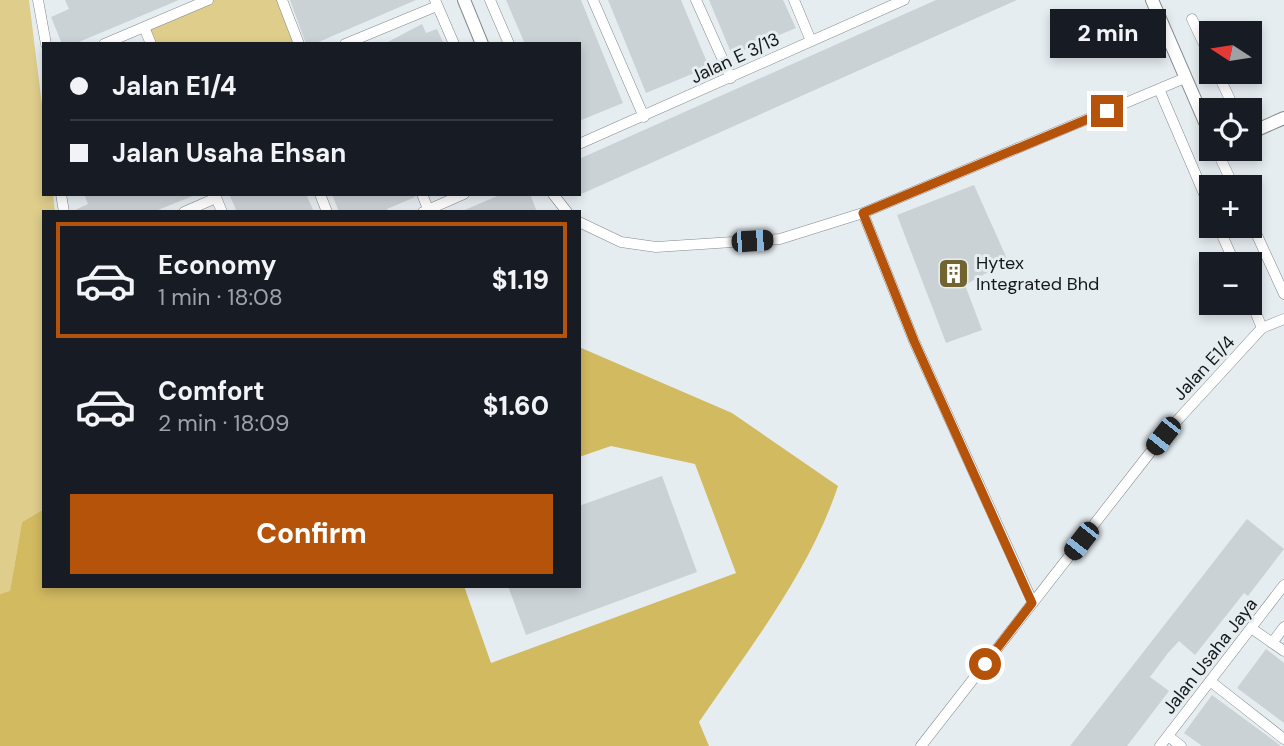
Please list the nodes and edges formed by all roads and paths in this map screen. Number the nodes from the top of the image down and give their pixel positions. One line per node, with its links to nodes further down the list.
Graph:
1 (38, 0): 16 (street)
2 (208, 0): 13 (street)
3 (282, 0): 19 (street)
4 (464, 0): 22 (street)
5 (490, 0): 23 (street)
6 (593, 0): 28 (street)
7 (696, 0): 24 (street)
8 (794, 0): 15 (street)
9 (904, 0): 15 (street, Jalan E 3/13)
10 (1152, 0): 25 (street)
11 (436, 3): 20 (street); 21 (street)
12 (1192, 19): 14 (street)
13 (144, 27): 17 (street); 18 (street)
14 (1199, 34)
15 (811, 41): 24 (street, Jalan E 3/13)
16 (46, 42)
17 (109, 42)
18 (150, 42)
19 (298, 42)
20 (354, 42)
21 (453, 42)
22 (481, 42)
23 (508, 42)
24 (731, 78): 28 (street, Jalan E 3/13)
25 (1185, 78): 26 (street); 27 (street)
26 (1158, 89): 32 (street); 39 (street)
27 (1199, 109)
28 (644, 117): 31 (street, Jalan E 3/13)
29 (1284, 118): 30 (street)
30 (1262, 128)
31 (581, 143)
32 (1199, 183)
33 (215, 196): 36 (street)
34 (459, 196): 37 (street)
35 (555, 196): 38 (street)
36 (188, 210)
37 (427, 210)
38 (565, 210)
39 (863, 213): 40 (street); 47 (street)
40 (581, 223)
41 (1258, 238): 42 (street)
42 (1284, 294)
43 (1257, 315): 45 (street)
44 (1284, 319): 45 (street, Jalan E1/4)
45 (1262, 328): 47 (street, Jalan E1/4)
46 (1284, 584): 49 (street, Jalan Usaha Jaya)
47 (1032, 603): 55 (street, Jalan E1/4)
48 (1284, 627): 50 (street)
49 (1251, 628): 50 (street); 52 (street, Jalan Usaha Jaya)
50 (1272, 643): 51 (street)
51 (1284, 652)
52 (1210, 681): 53 (street, Jalan Usaha Jaya); 54 (street)
53 (1168, 736): 56 (street, Jalan Usaha Jaya); 57 (street)
54 (1284, 739)
55 (921, 746)
56 (1160, 746)
57 (1181, 746)

